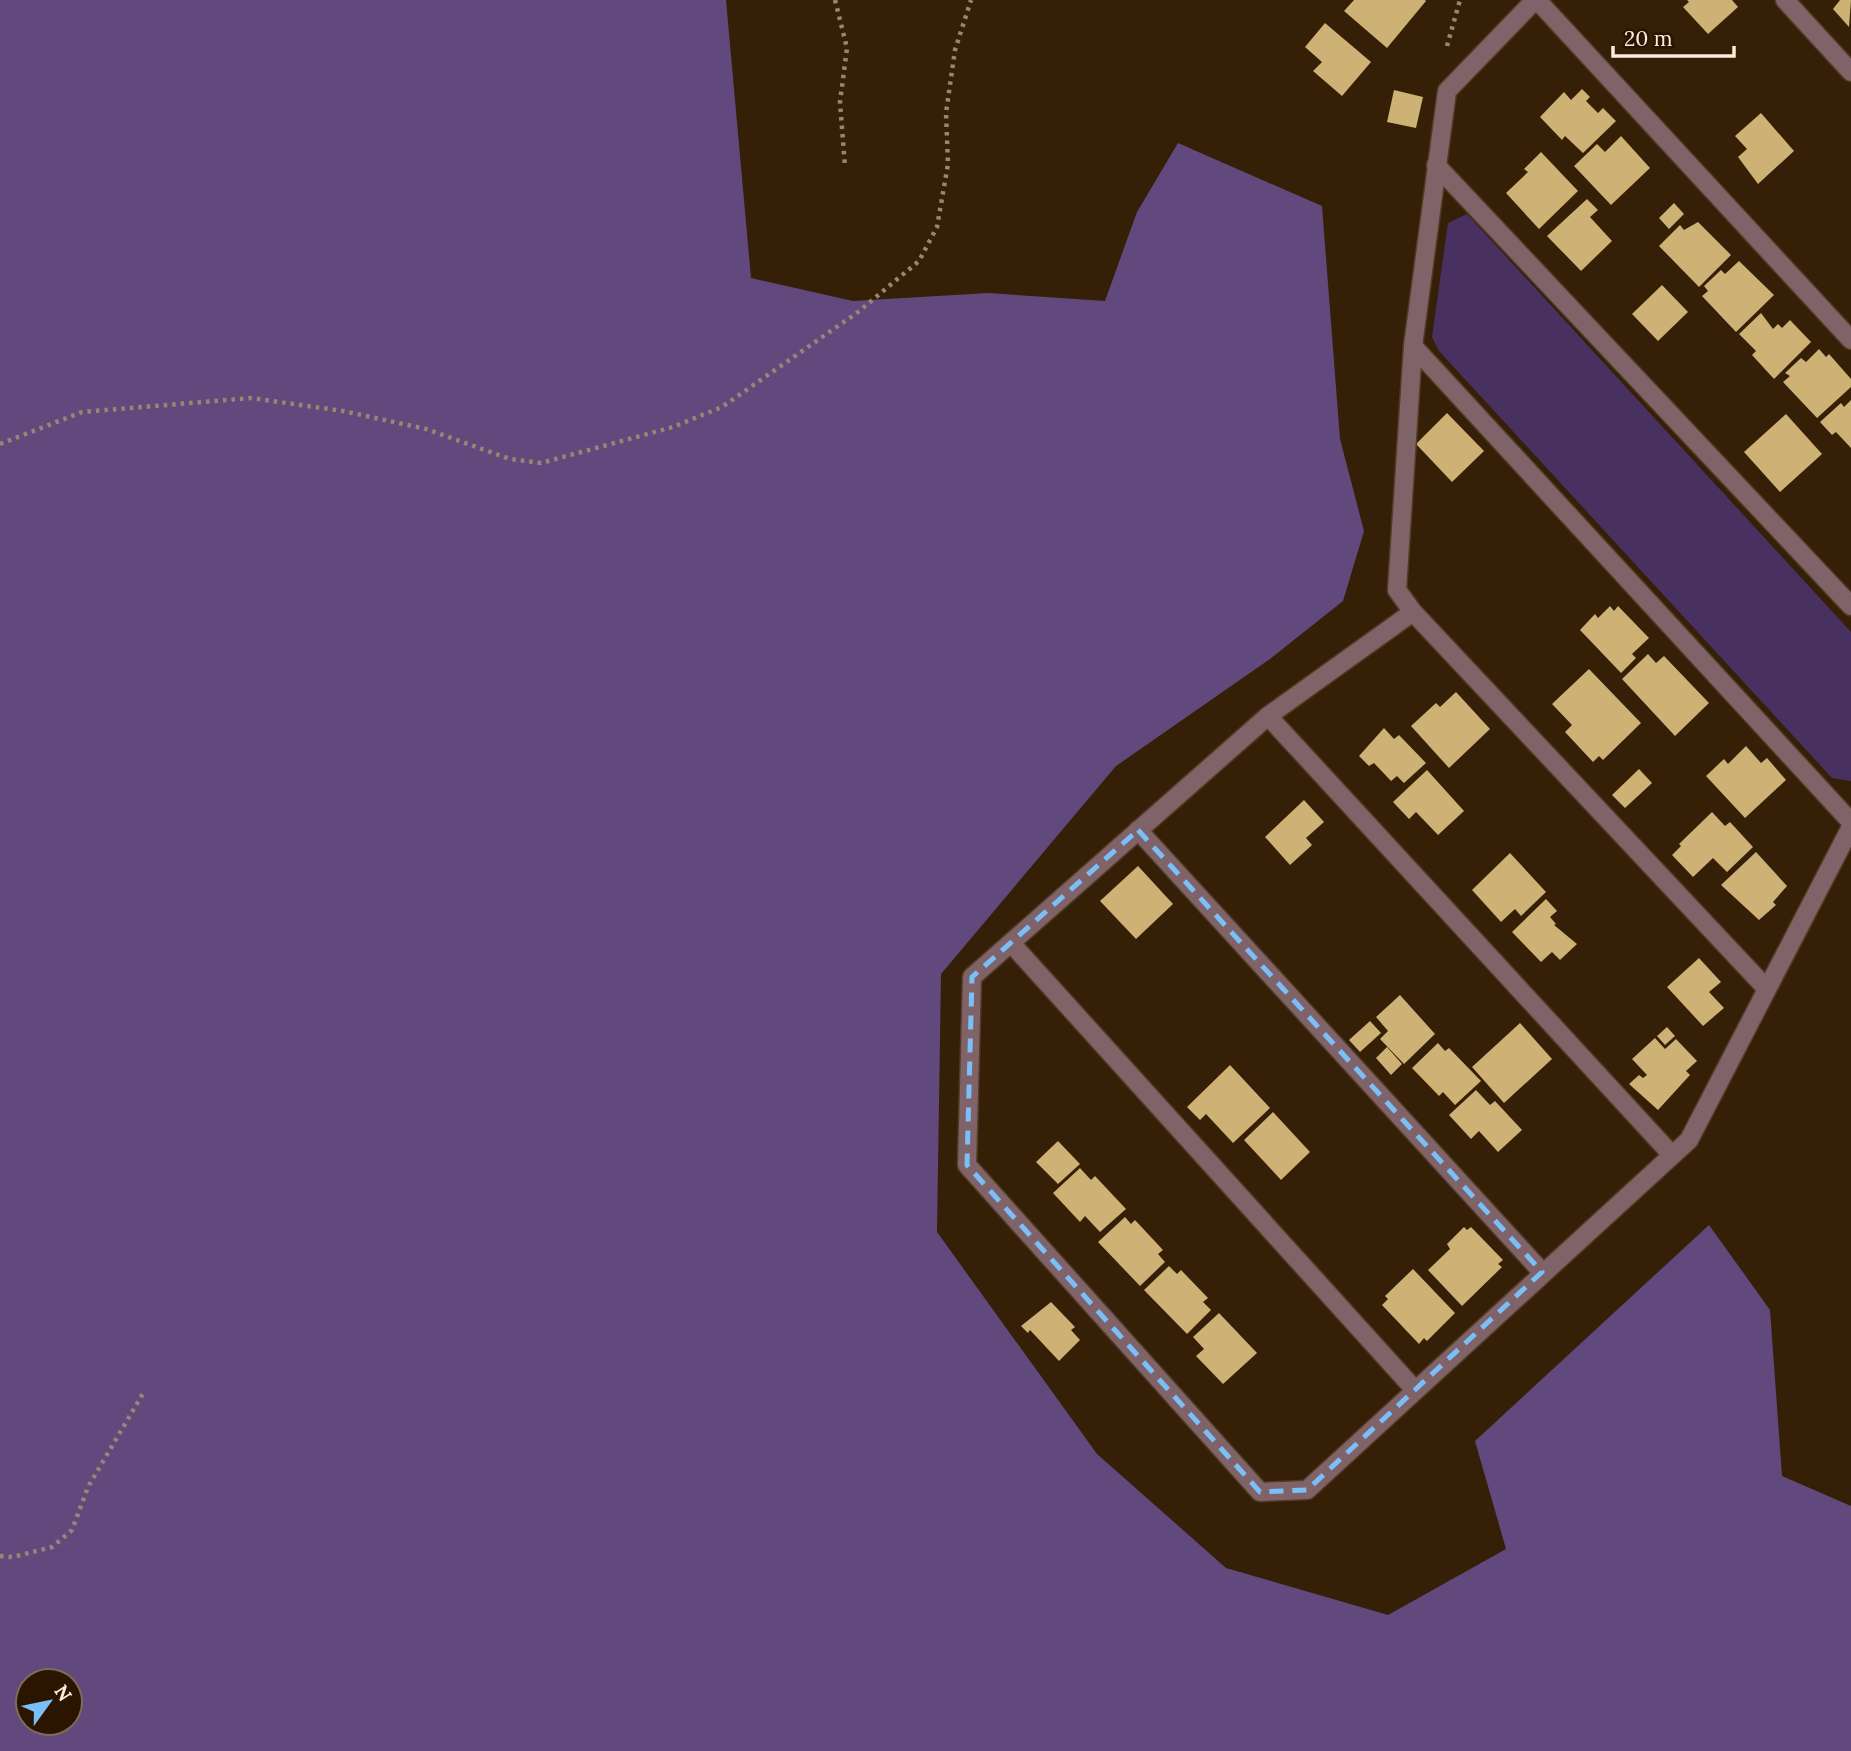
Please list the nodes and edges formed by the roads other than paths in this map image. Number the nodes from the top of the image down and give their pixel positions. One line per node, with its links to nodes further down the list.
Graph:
1 (1536, 0): 4 (street); 5 (street)
2 (1785, 0): 3 (street)
3 (1851, 72)
4 (1436, 165): 6 (street); 7 (street)
5 (1851, 340)
6 (1413, 346): 8 (street); 10 (street)
7 (1851, 606)
8 (1413, 612): 9 (street); 13 (street)
9 (1268, 716): 11 (street); 14 (street)
10 (1851, 825): 13 (street)
11 (1138, 830): 12 (street); 15 (street)
12 (1010, 943): 16 (street); 16 (street)
13 (1766, 988): 14 (street)
14 (1672, 1155): 15 (street)
15 (1542, 1272): 16 (street)
16 (1415, 1390)

